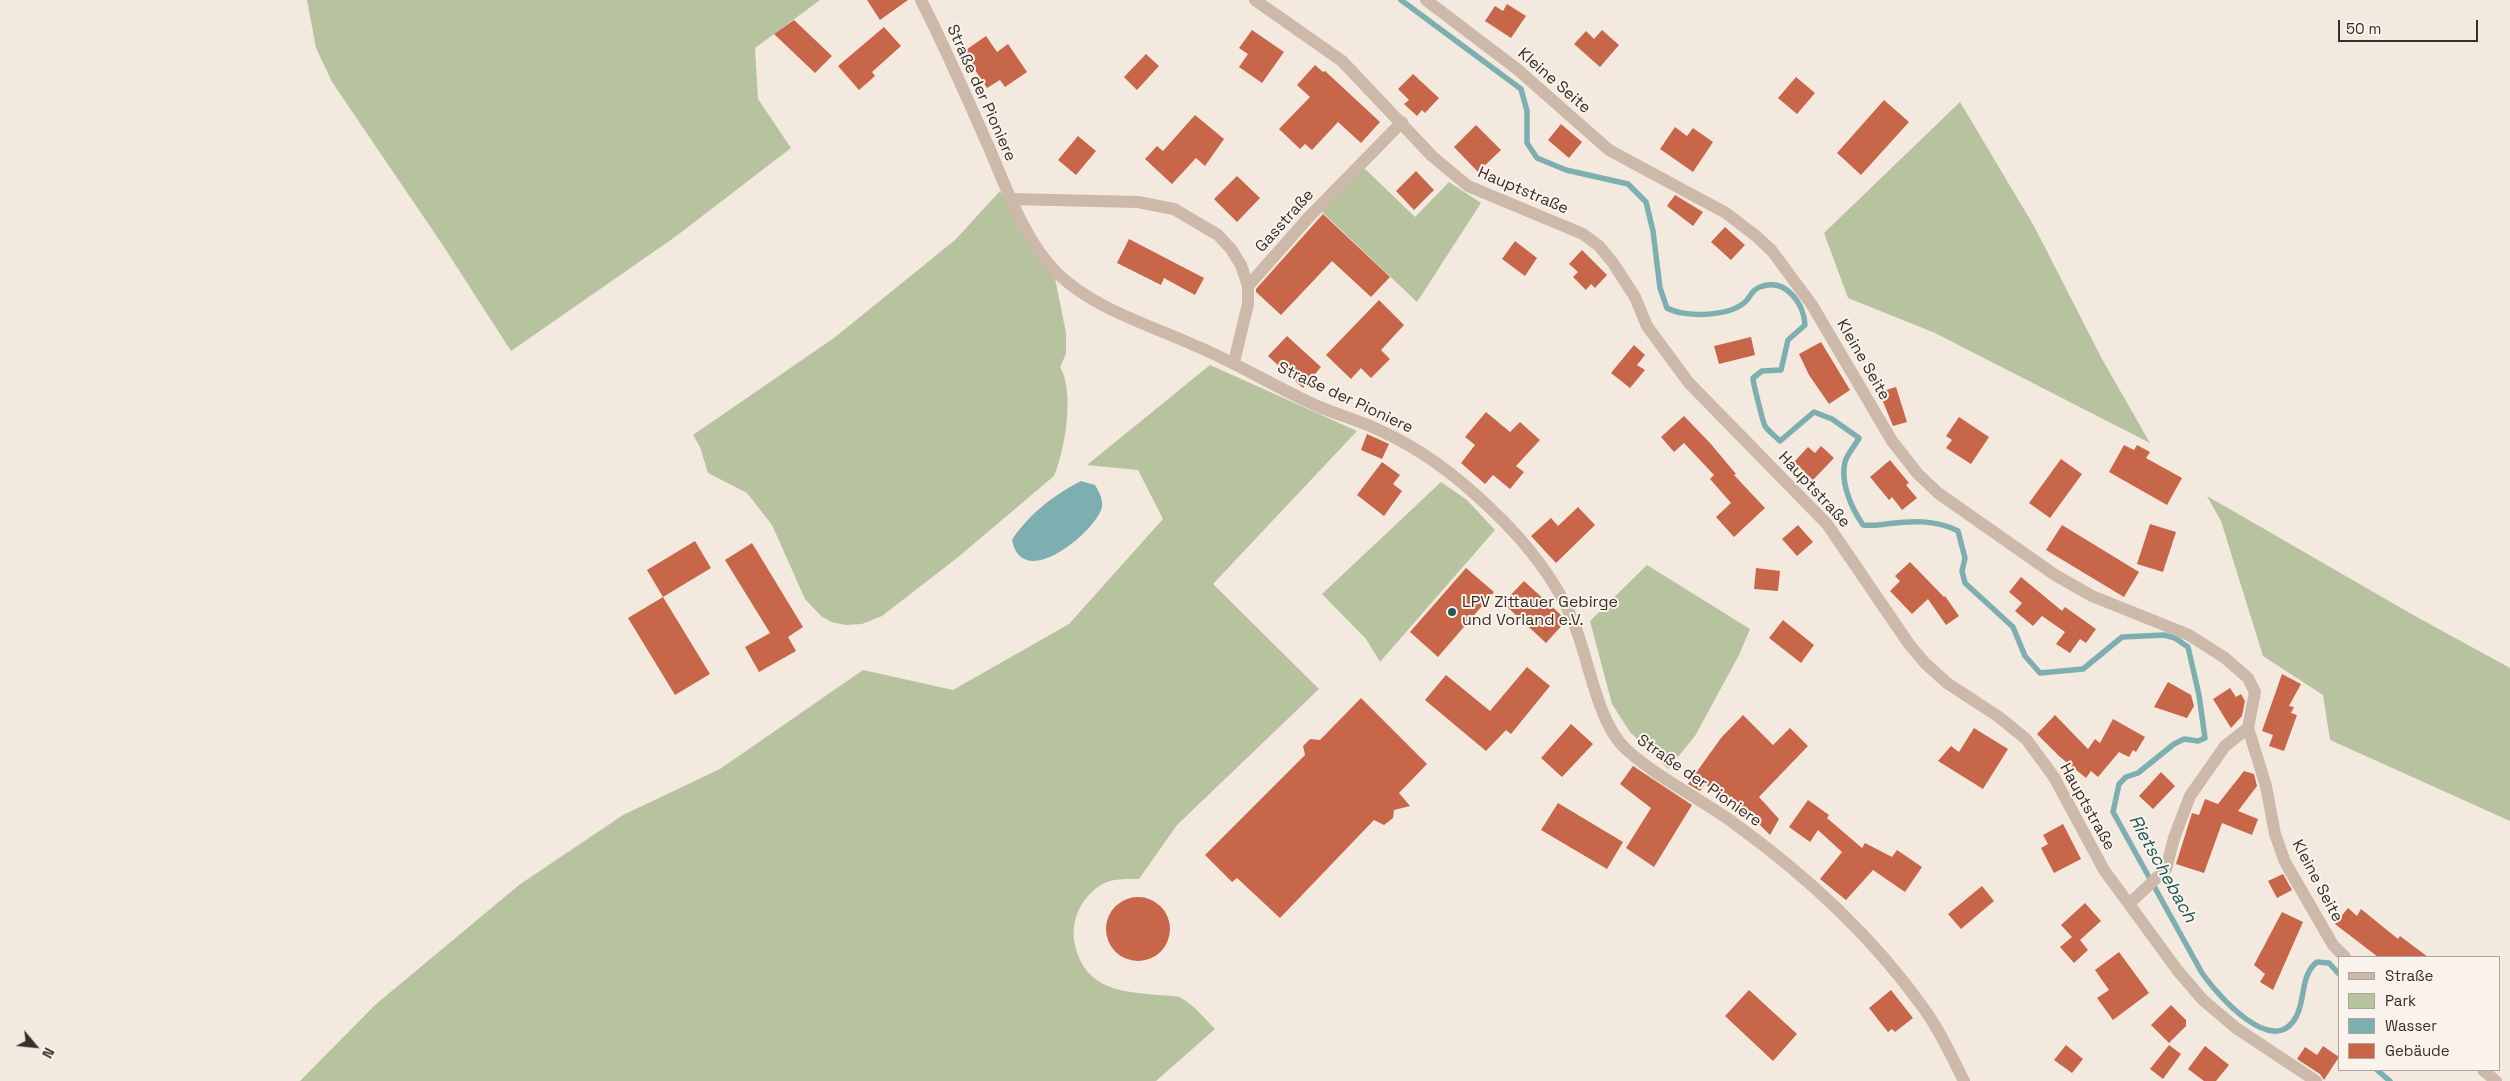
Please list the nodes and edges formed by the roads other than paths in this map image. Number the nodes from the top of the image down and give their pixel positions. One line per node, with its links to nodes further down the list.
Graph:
1 (921, 0): 5 (street, Straße der Pioniere)
2 (1255, 0): 4 (street, Hauptstraße)
3 (1426, 0): 8 (street, Kleine Seite)
4 (1402, 122): 6 (street, Gasstraße); 9 (street, Hauptstraße)
5 (1011, 199): 6 (street); 7 (street, Straße der Pioniere)
6 (1248, 286): 7 (street)
7 (1234, 362): 12 (street, Straße der Pioniere)
8 (2248, 728): 9 (street); 10 (street, Kleine Seite)
9 (2129, 904): 13 (street, Hauptstraße)
10 (2344, 956)
11 (2484, 1071): 14 (street)
12 (1964, 1081)
13 (2316, 1081)
14 (2496, 1081)

